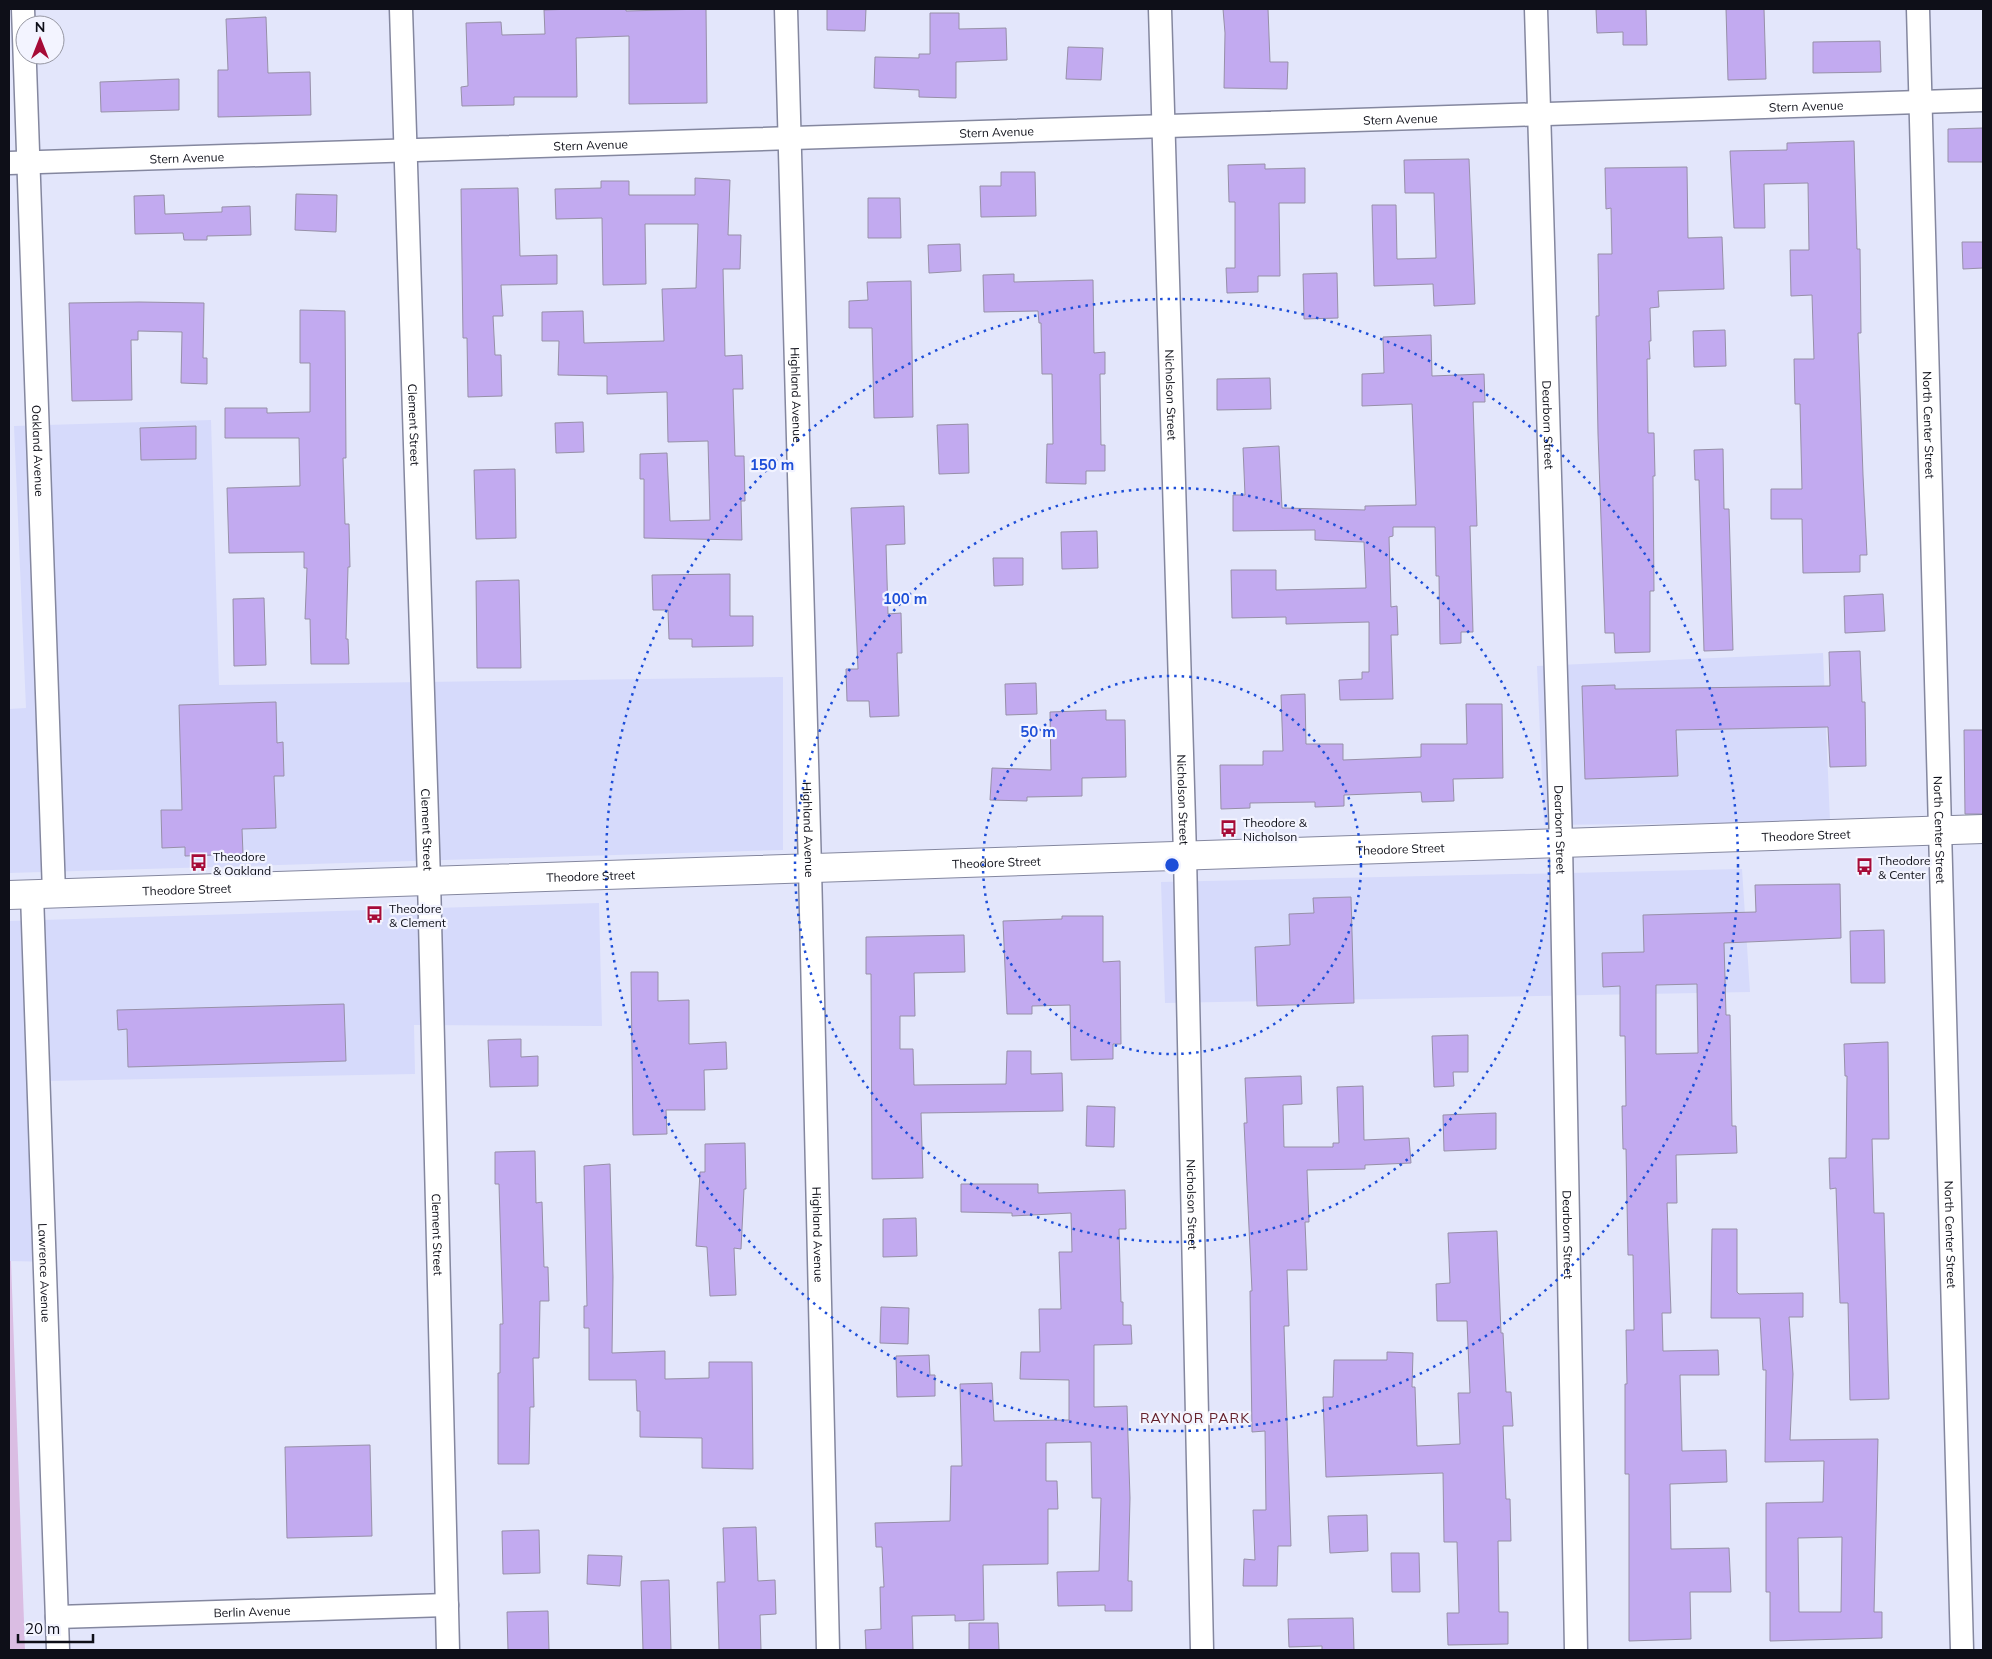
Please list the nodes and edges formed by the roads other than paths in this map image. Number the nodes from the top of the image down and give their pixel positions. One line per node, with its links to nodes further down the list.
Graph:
1 (23, 9): 13 (street, Oakland Avenue)
2 (401, 9): 12 (street, Clement Street)
3 (786, 9): 11 (street, Highland Avenue)
4 (1160, 9): 10 (street, Nicholson Street)
5 (1536, 9): 9 (street, Dearborn Street)
6 (1918, 9): 8 (street, North Center Street)
7 (1983, 100): 8 (street, Stern Avenue)
8 (1920, 102): 9 (street, Stern Avenue); 15 (street, North Center Street)
9 (1539, 115): 10 (street, Stern Avenue); 16 (street, Dearborn Street)
10 (1164, 126): 11 (street, Stern Avenue); 17 (street, Nicholson Street)
11 (790, 139): 12 (street, Stern Avenue); 18 (street, Highland Avenue)
12 (405, 151): 13 (street, Stern Avenue); 19 (street, Clement Street)
13 (18, 163): 20 (street, Oakland Avenue)
14 (1983, 828): 15 (main road, Theodore Street)
15 (1941, 830): 16 (main road, Theodore Street); 28 (street, North Center Street)
16 (1561, 843): 17 (main road, Theodore Street); 27 (street, Dearborn Street)
17 (1185, 855): 18 (main road, Theodore Street); 26 (street, Nicholson Street)
18 (810, 868): 19 (main road, Theodore Street); 25 (street, Highland Avenue)
19 (429, 880): 20 (main road, Theodore Street); 21 (street, Clement Street)
20 (32, 894): 22 (street, Lawrence Avenue)
21 (447, 1605): 22 (street, Berlin Avenue); 24 (street, Clement Street)
22 (57, 1617): 23 (street, Lawrence Avenue)
23 (58, 1650)
24 (448, 1650)
25 (828, 1650)
26 (1202, 1650)
27 (1576, 1650)
28 (1962, 1650)

